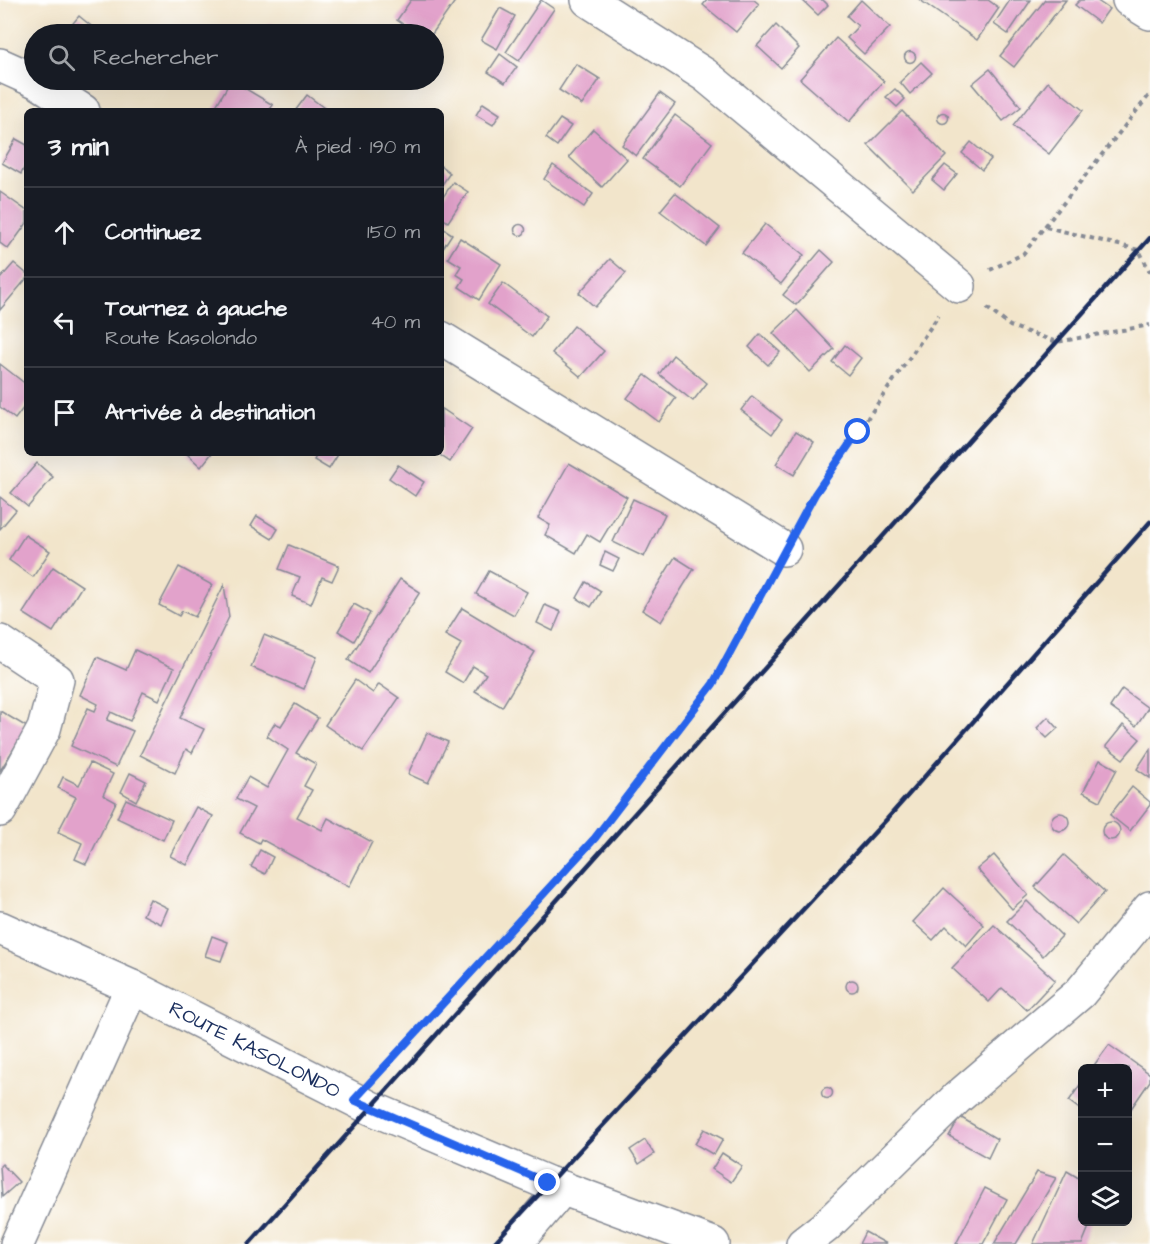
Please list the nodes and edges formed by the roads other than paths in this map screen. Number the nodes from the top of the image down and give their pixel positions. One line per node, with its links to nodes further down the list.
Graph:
1 (588, 0): 8 (street)
2 (1129, 0): 3 (street)
3 (1150, 13)
4 (0, 65): 5 (street)
5 (24, 76)
6 (50, 90): 7 (street)
7 (78, 108)
8 (959, 286)
9 (444, 340): 10 (street)
10 (784, 549)
11 (0, 642): 12 (street)
12 (0, 810)
13 (1150, 908): 20 (street)
14 (0, 928): 15 (street, ROUTE KASOLONDO)
15 (132, 987): 16 (street, ROUTE KASOLONDO); 17 (street)
16 (563, 1188): 18 (street); 19 (street, ROUTE KASOLONDO)
17 (17, 1244)
18 (515, 1244)
19 (712, 1244)
20 (803, 1244)

